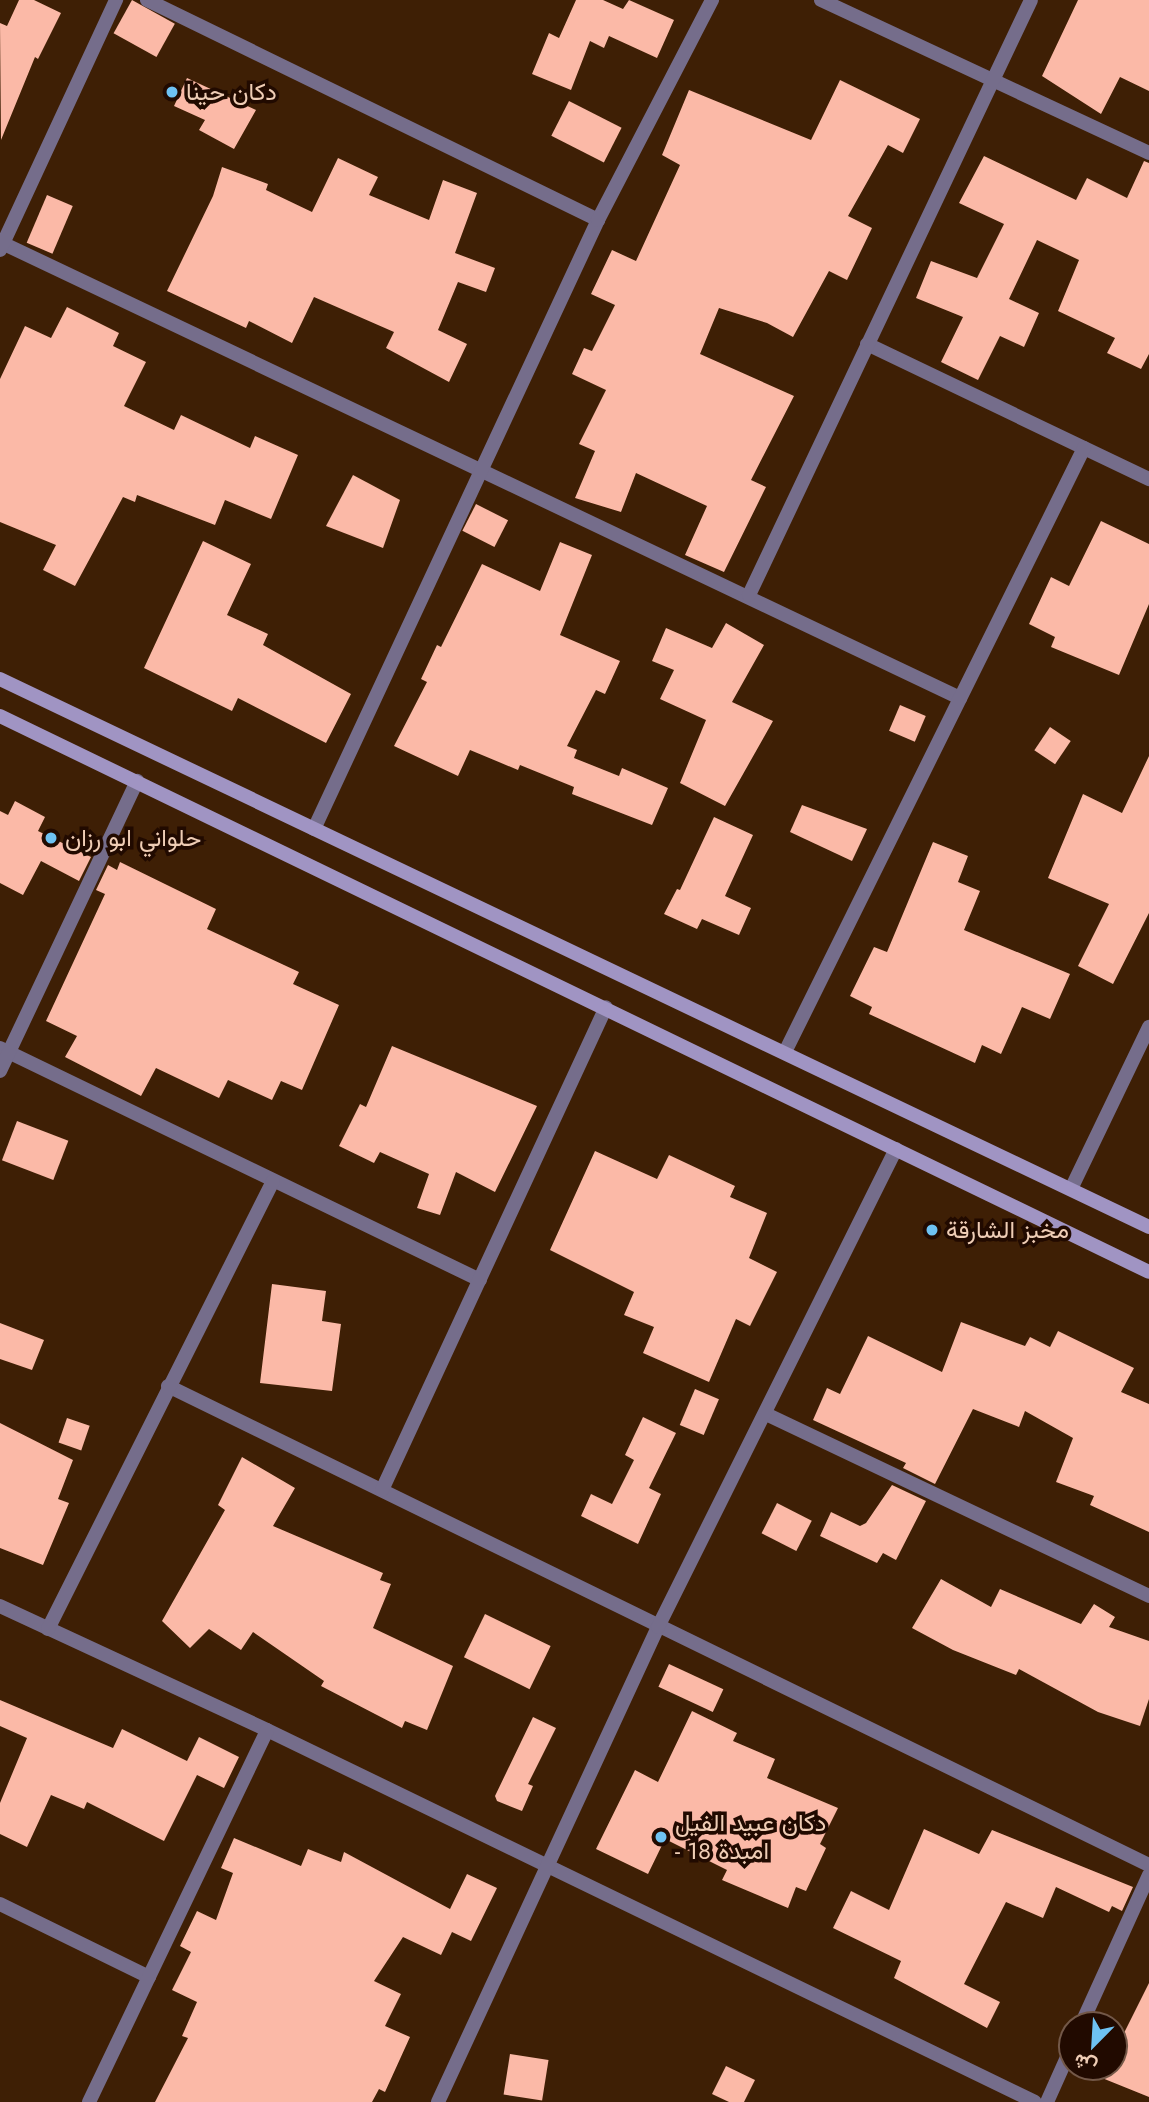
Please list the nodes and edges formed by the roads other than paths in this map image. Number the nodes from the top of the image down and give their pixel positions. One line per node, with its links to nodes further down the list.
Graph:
1 (116, 0): 9 (street)
2 (147, 0): 8 (street)
3 (712, 0): 8 (street)
4 (821, 0): 6 (street)
5 (1031, 0): 6 (street)
6 (993, 81): 7 (street); 10 (street)
7 (1149, 153)
8 (598, 220): 12 (street)
9 (1, 245): 12 (street)
10 (867, 344): 11 (street); 14 (street)
11 (1084, 447): 13 (street); 16 (street)
12 (479, 472): 14 (street); 19 (street)
13 (1149, 479)
14 (749, 595): 16 (street)
15 (0, 679): 19 (main road)
16 (960, 698): 23 (street)
17 (0, 716): 18 (main road)
18 (137, 781): 20 (main road); 22 (street)
19 (314, 830): 23 (main road)
20 (606, 1007): 25 (main road); 30 (street)
21 (1149, 1027): 27 (street)
22 (5, 1050): 24 (street); 26 (street)
23 (785, 1052): 27 (main road)
24 (0, 1072)
25 (896, 1149): 29 (main road); 32 (street)
26 (273, 1181): 30 (street); 31 (street)
27 (1071, 1189): 28 (main road)
28 (1149, 1227)
29 (1149, 1272)
30 (480, 1280): 33 (street)
31 (168, 1386): 33 (street); 37 (street)
32 (768, 1415): 34 (street); 36 (street)
33 (382, 1490): 36 (street)
34 (1149, 1596)
35 (0, 1606): 37 (street)
36 (658, 1627): 39 (street); 40 (street)
37 (48, 1629): 38 (street)
38 (267, 1730): 40 (street); 43 (street)
39 (1149, 1866)
40 (550, 1870): 47 (street); 48 (street)
41 (1149, 1875): 44 (street)
42 (0, 1905): 43 (street)
43 (149, 1977): 46 (street)
44 (1088, 2011)
45 (1058, 2077): 49 (street)
46 (89, 2102)
47 (438, 2102)
48 (1035, 2102)
49 (1047, 2102)

